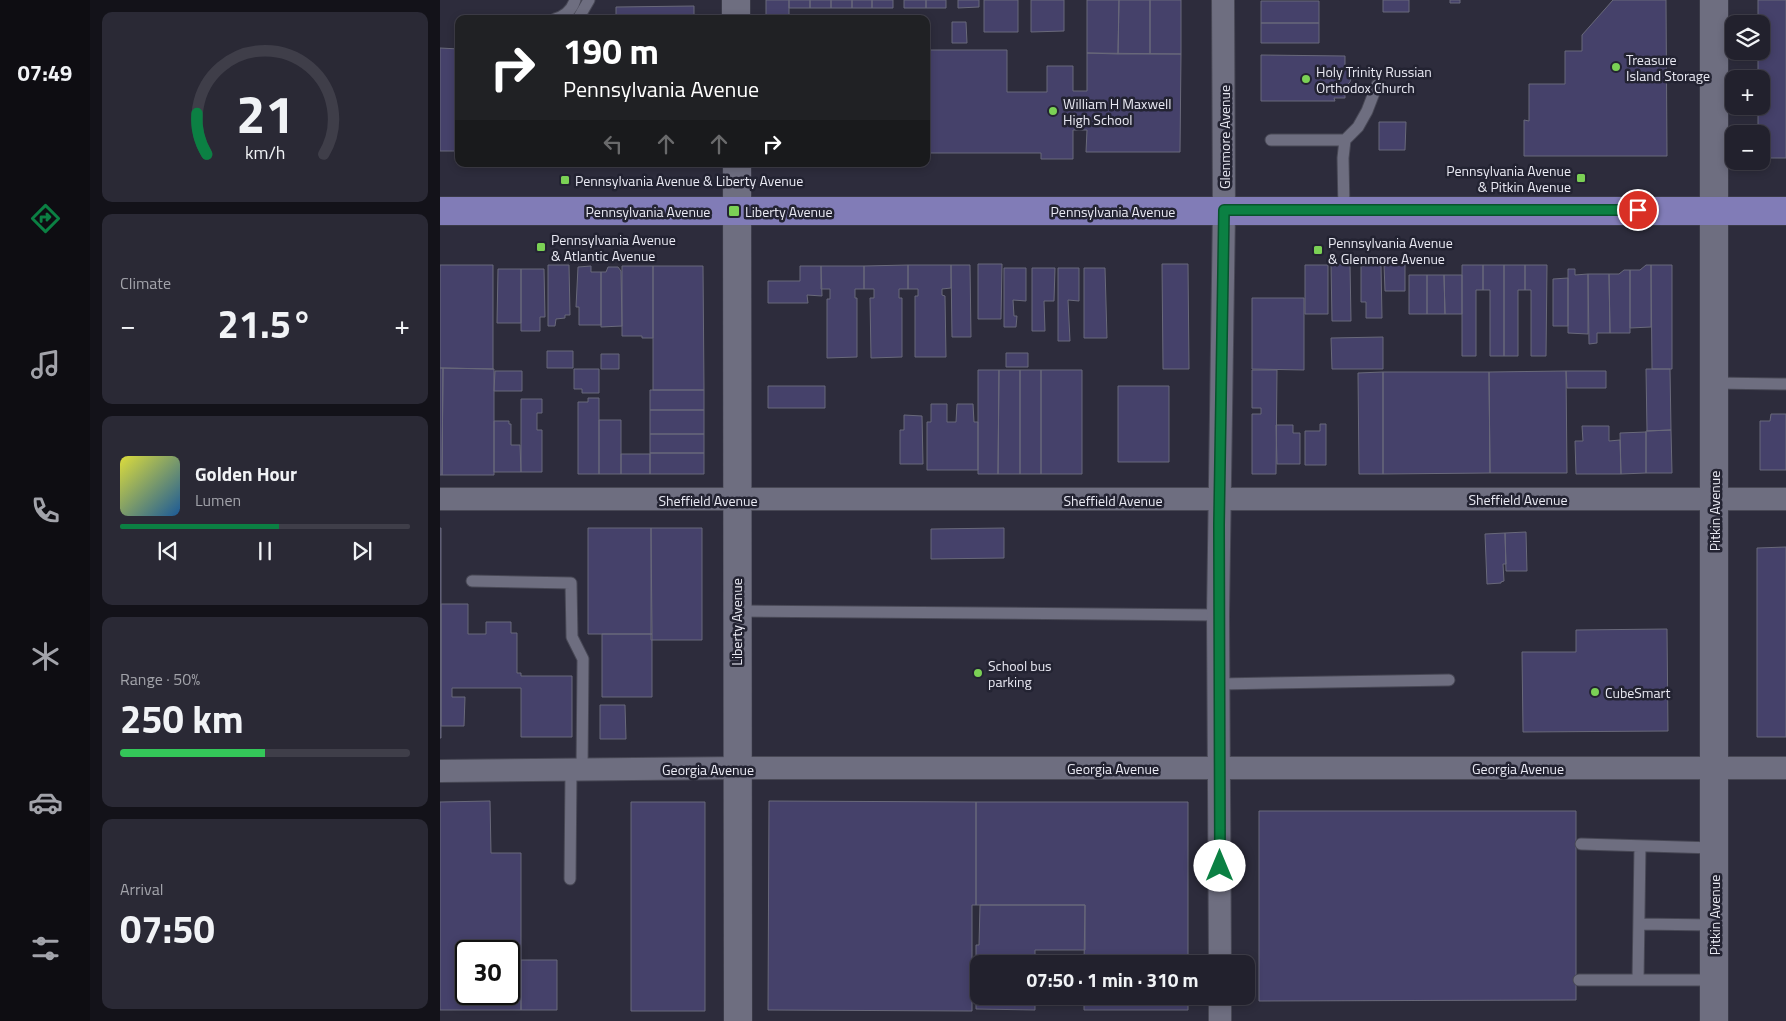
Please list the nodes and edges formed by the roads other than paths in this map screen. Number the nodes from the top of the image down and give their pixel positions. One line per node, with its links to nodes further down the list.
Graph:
1 (575, 0): 6 (lane)
2 (589, 0): 7 (lane)
3 (736, 0): 8 (street)
4 (1223, 0): 13 (street, Glenmore Avenue)
5 (1714, 0): 15 (street, Pitkin Avenue)
6 (564, 15)
7 (580, 15)
8 (736, 15)
9 (1377, 84): 11 (lane)
10 (1271, 140): 11 (lane)
11 (1345, 140): 14 (lane)
12 (737, 167): 17 (street, Liberty Avenue)
13 (1224, 210): 14 (main road, Pennsylvania Avenue); 17 (main road, Pennsylvania Avenue); 25 (street, Glenmore Avenue)
14 (1344, 210): 15 (main road, Pennsylvania Avenue)
15 (1714, 210): 18 (main road, Pennsylvania Avenue); 19 (street, Pitkin Avenue)
16 (440, 211): 17 (main road, Pennsylvania Avenue)
17 (737, 211): 24 (street, Liberty Avenue)
18 (1786, 211)
19 (1714, 383): 20 (lane); 21 (street, Pitkin Avenue)
20 (1786, 384)
21 (1714, 499): 22 (street, Sheffield Avenue); 25 (street, Sheffield Avenue); 33 (street, Pitkin Avenue)
22 (1786, 499)
23 (440, 500): 24 (street, Sheffield Avenue)
24 (736, 500): 25 (street, Sheffield Avenue); 27 (street, Liberty Avenue)
25 (1219, 500): 28 (street, Glenmore Avenue)
26 (472, 581): 35 (lane)
27 (736, 611): 28 (lane); 31 (street, Liberty Avenue)
28 (1218, 615): 30 (street, Glenmore Avenue)
29 (1449, 680): 30 (lane)
30 (1219, 684): 32 (street, Glenmore Avenue)
31 (736, 768): 32 (street, Georgia Avenue); 35 (street, Georgia Avenue); 48 (street, Liberty Avenue)
32 (1219, 768): 33 (street, Georgia Avenue); 43 (street, Glenmore Avenue)
33 (1714, 768): 34 (street, Georgia Avenue); 39 (street, Pitkin Avenue)
34 (1786, 768)
35 (576, 770): 36 (street, Georgia Avenue); 40 (lane)
36 (440, 771)
37 (1581, 844): 38 (lane)
38 (1640, 846): 39 (lane); 41 (lane)
39 (1714, 848): 42 (street, Pitkin Avenue)
40 (570, 879)
41 (1639, 924): 42 (lane); 45 (lane)
42 (1714, 925): 46 (street, Pitkin Avenue)
43 (1220, 955)
44 (1579, 980): 45 (lane)
45 (1638, 980): 46 (lane)
46 (1714, 980): 50 (street, Pitkin Avenue)
47 (1220, 1005): 49 (street)
48 (738, 1021)
49 (1220, 1021)
50 (1714, 1021)

